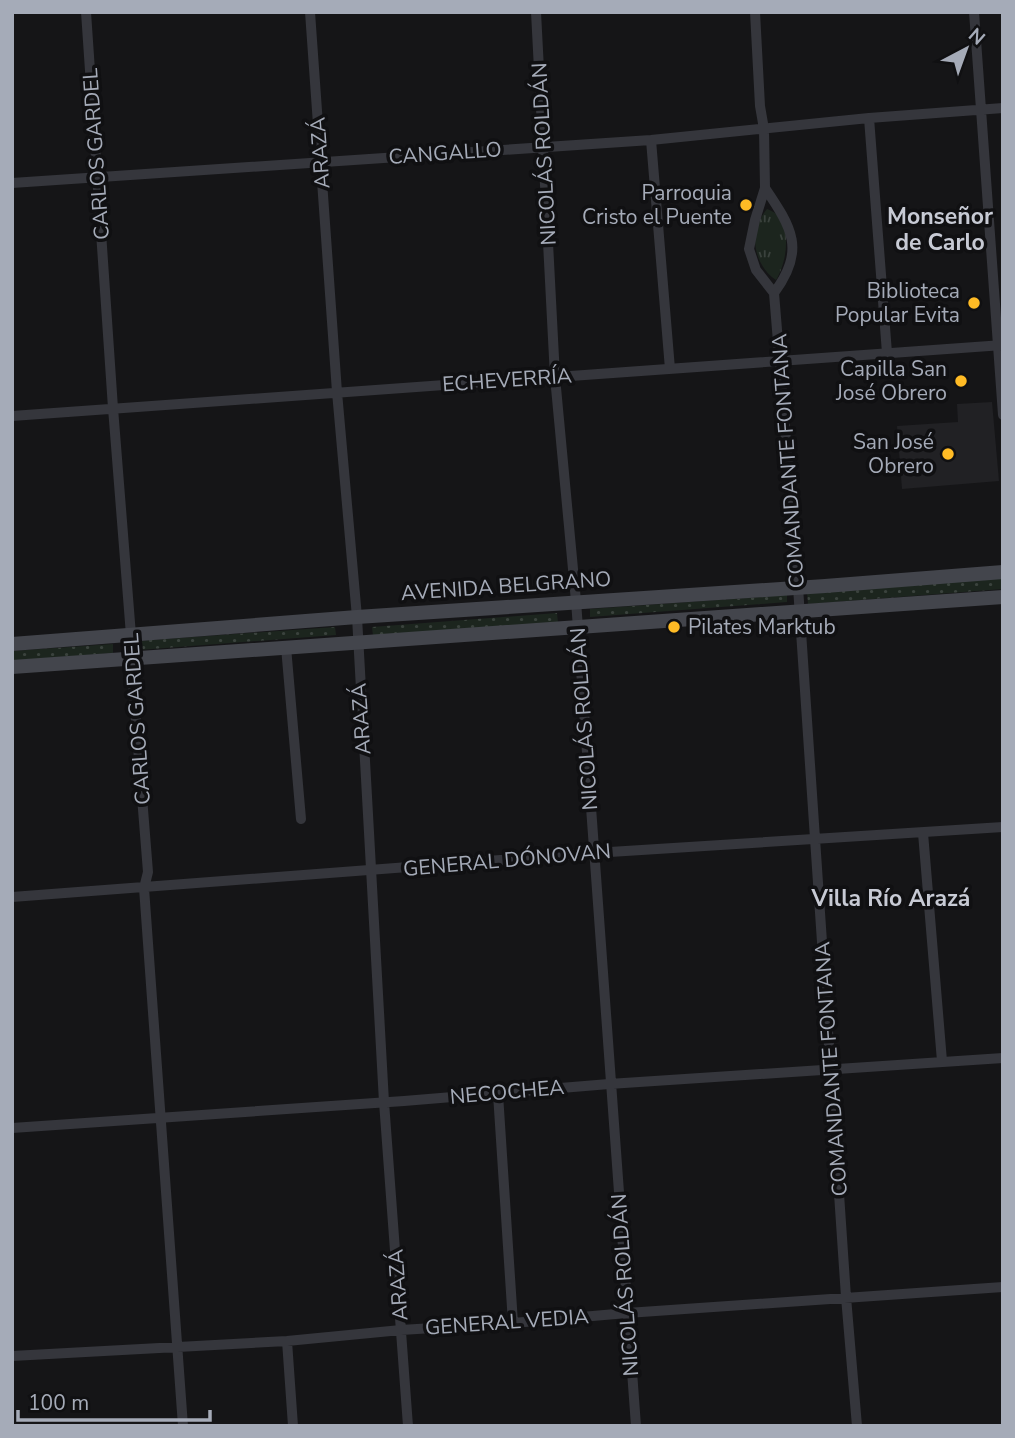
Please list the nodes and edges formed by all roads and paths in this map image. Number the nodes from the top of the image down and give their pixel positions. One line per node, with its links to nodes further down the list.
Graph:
1 (86, 12): 13 (street, CARLOS GARDEL)
2 (310, 12): 12 (street, ARAZÁ)
3 (536, 12): 11 (street, NICOLÁS ROLDÁN)
4 (755, 12): 9 (street, COMANDANTE FONTANA)
5 (974, 12): 7 (street)
6 (1003, 108): 7 (street, CANGALLO)
7 (980, 110): 8 (street, CANGALLO); 17 (street)
8 (869, 118): 9 (street, CANGALLO); 18 (street)
9 (764, 129): 10 (street, CANGALLO); 15 (street, COMANDANTE FONTANA)
10 (652, 140): 11 (street, CANGALLO); 20 (street)
11 (544, 147): 12 (street, CANGALLO); 21 (street, NICOLÁS ROLDÁN)
12 (320, 162): 13 (street, CANGALLO); 22 (street, ARAZÁ)
13 (98, 178): 14 (street, CANGALLO); 23 (street, CARLOS GARDEL)
14 (12, 183)
15 (765, 188): 16 (street, COMANDANTE FONTANA); 16 (street)
16 (774, 293): 19 (street, COMANDANTE FONTANA)
17 (1000, 345): 18 (street, ECHEVERRÍA); 25 (street)
18 (887, 353): 19 (street, ECHEVERRÍA)
19 (780, 361): 20 (street, ECHEVERRÍA); 27 (street, COMANDANTE FONTANA)
20 (670, 369): 21 (street, ECHEVERRÍA)
21 (555, 377): 22 (street, ECHEVERRÍA); 29 (street, NICOLÁS ROLDÁN)
22 (337, 392): 23 (street, ECHEVERRÍA); 31 (street, ARAZÁ)
23 (113, 408): 24 (street, ECHEVERRÍA); 33 (street, CARLOS GARDEL)
24 (12, 415)
25 (1003, 415)
26 (1003, 572): 27 (main road, AVENIDA BELGRANO)
27 (797, 587): 29 (main road, AVENIDA BELGRANO); 30 (street, COMANDANTE FONTANA)
28 (1003, 597): 30 (main road)
29 (576, 601): 31 (main road, AVENIDA BELGRANO); 32 (street, NICOLÁS ROLDÁN)
30 (799, 611): 32 (main road); 42 (street, COMANDANTE FONTANA)
31 (356, 617): 33 (main road, AVENIDA BELGRANO); 34 (street, ARAZÁ)
32 (576, 626): 34 (main road); 43 (street, NICOLÁS ROLDÁN)
33 (131, 635): 35 (main road, AVENIDA BELGRANO); 37 (street, CARLOS GARDEL)
34 (357, 642): 36 (main road); 44 (street, ARAZÁ)
35 (12, 644)
36 (286, 647): 37 (main road); 39 (street)
37 (131, 659): 38 (main road); 45 (street, CARLOS GARDEL)
38 (12, 667)
39 (301, 819)
40 (1003, 828): 41 (street, GENERAL DÓNOVAN)
41 (923, 833): 42 (street, GENERAL DÓNOVAN); 48 (street)
42 (814, 840): 43 (street, GENERAL DÓNOVAN); 49 (street, COMANDANTE FONTANA)
43 (594, 853): 44 (street, GENERAL DÓNOVAN); 50 (street, NICOLÁS ROLDÁN)
44 (371, 871): 45 (street, GENERAL DÓNOVAN); 52 (street, ARAZÁ)
45 (144, 888): 46 (street, GENERAL DÓNOVAN); 53 (street, CARLOS GARDEL)
46 (12, 897)
47 (1003, 1058): 48 (street, NECOCHEA)
48 (942, 1061): 49 (street, NECOCHEA)
49 (832, 1070): 50 (street, NECOCHEA); 56 (street, COMANDANTE FONTANA)
50 (609, 1084): 51 (street, NECOCHEA); 57 (street, NICOLÁS ROLDÁN)
51 (498, 1094): 52 (street, NECOCHEA); 58 (street)
52 (384, 1102): 53 (street, NECOCHEA); 59 (street, ARAZÁ)
53 (160, 1118): 54 (street, NECOCHEA); 61 (street, CARLOS GARDEL)
54 (12, 1128)
55 (1003, 1287): 56 (street, GENERAL VEDIA)
56 (846, 1297): 57 (street, GENERAL VEDIA); 67 (street, COMANDANTE FONTANA)
57 (626, 1312): 58 (street, GENERAL VEDIA); 66 (street, NICOLÁS ROLDÁN)
58 (513, 1323): 59 (street, GENERAL VEDIA)
59 (401, 1330): 60 (street, GENERAL VEDIA); 65 (street, ARAZÁ)
60 (287, 1341): 61 (street, GENERAL VEDIA); 64 (street)
61 (178, 1347): 62 (street, GENERAL VEDIA); 63 (street, CARLOS GARDEL)
62 (12, 1356)
63 (183, 1426)
64 (293, 1426)
65 (408, 1426)
66 (636, 1426)
67 (857, 1426)

